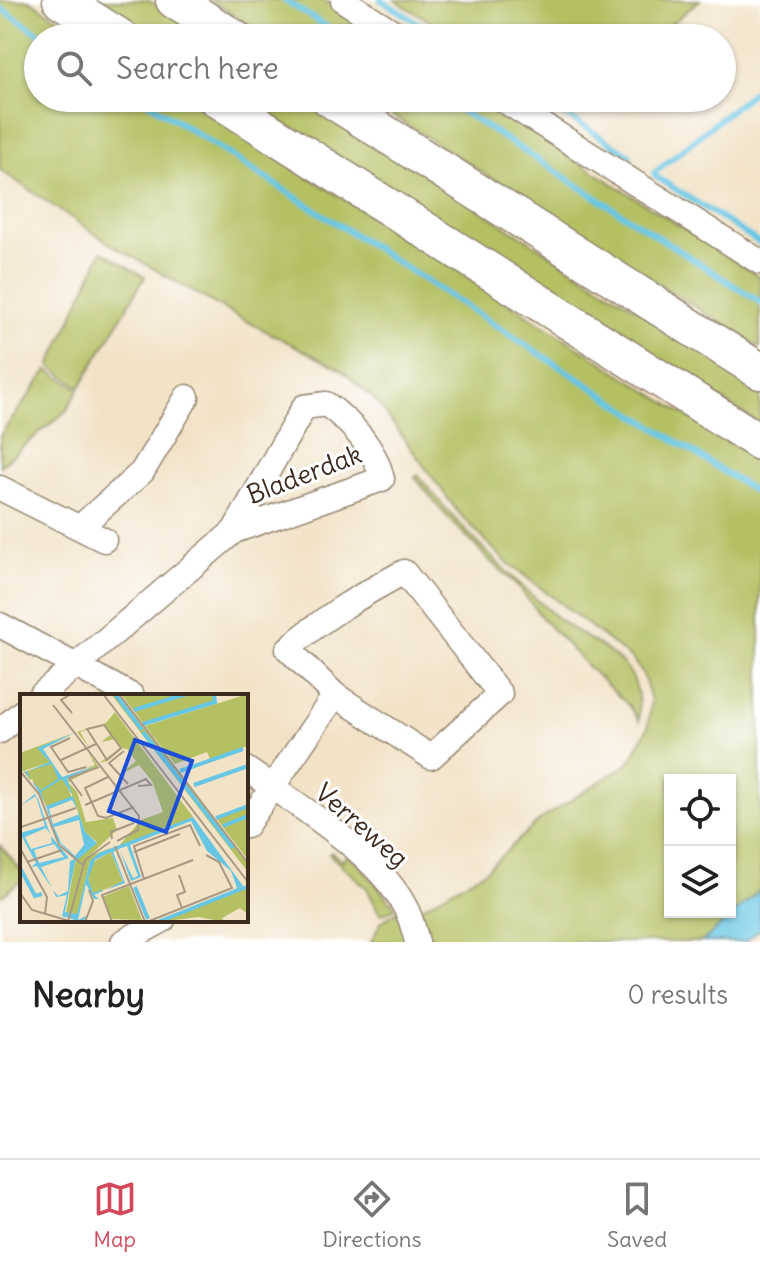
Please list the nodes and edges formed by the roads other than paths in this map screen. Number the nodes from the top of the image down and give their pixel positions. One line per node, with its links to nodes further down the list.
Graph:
1 (61, 0): 4 (highway)
2 (174, 0): 5 (highway)
3 (343, 0): 6 (street)
4 (99, 24)
5 (212, 24)
6 (381, 24)
7 (238, 112): 13 (highway)
8 (351, 112): 11 (highway)
9 (522, 112): 10 (street)
10 (760, 262)
11 (760, 371)
12 (187, 397): 15 (street)
13 (760, 442)
14 (0, 488): 15 (street)
15 (80, 527): 17 (street)
16 (234, 531): 16 (street, Bladerdak); 19 (street, Bladerdak)
17 (104, 540)
18 (0, 625): 19 (street)
19 (76, 664): 20 (street, Bladerdak); 21 (street)
20 (42, 694)
21 (128, 694)
22 (335, 695): 22 (street); 26 (street)
23 (20, 714): 24 (street)
24 (0, 731)
25 (248, 770): 26 (street, Verreweg)
26 (271, 787): 27 (street); 30 (street, Verreweg)
27 (248, 823)
28 (159, 922): 29 (street)
29 (123, 942)
30 (417, 942)

